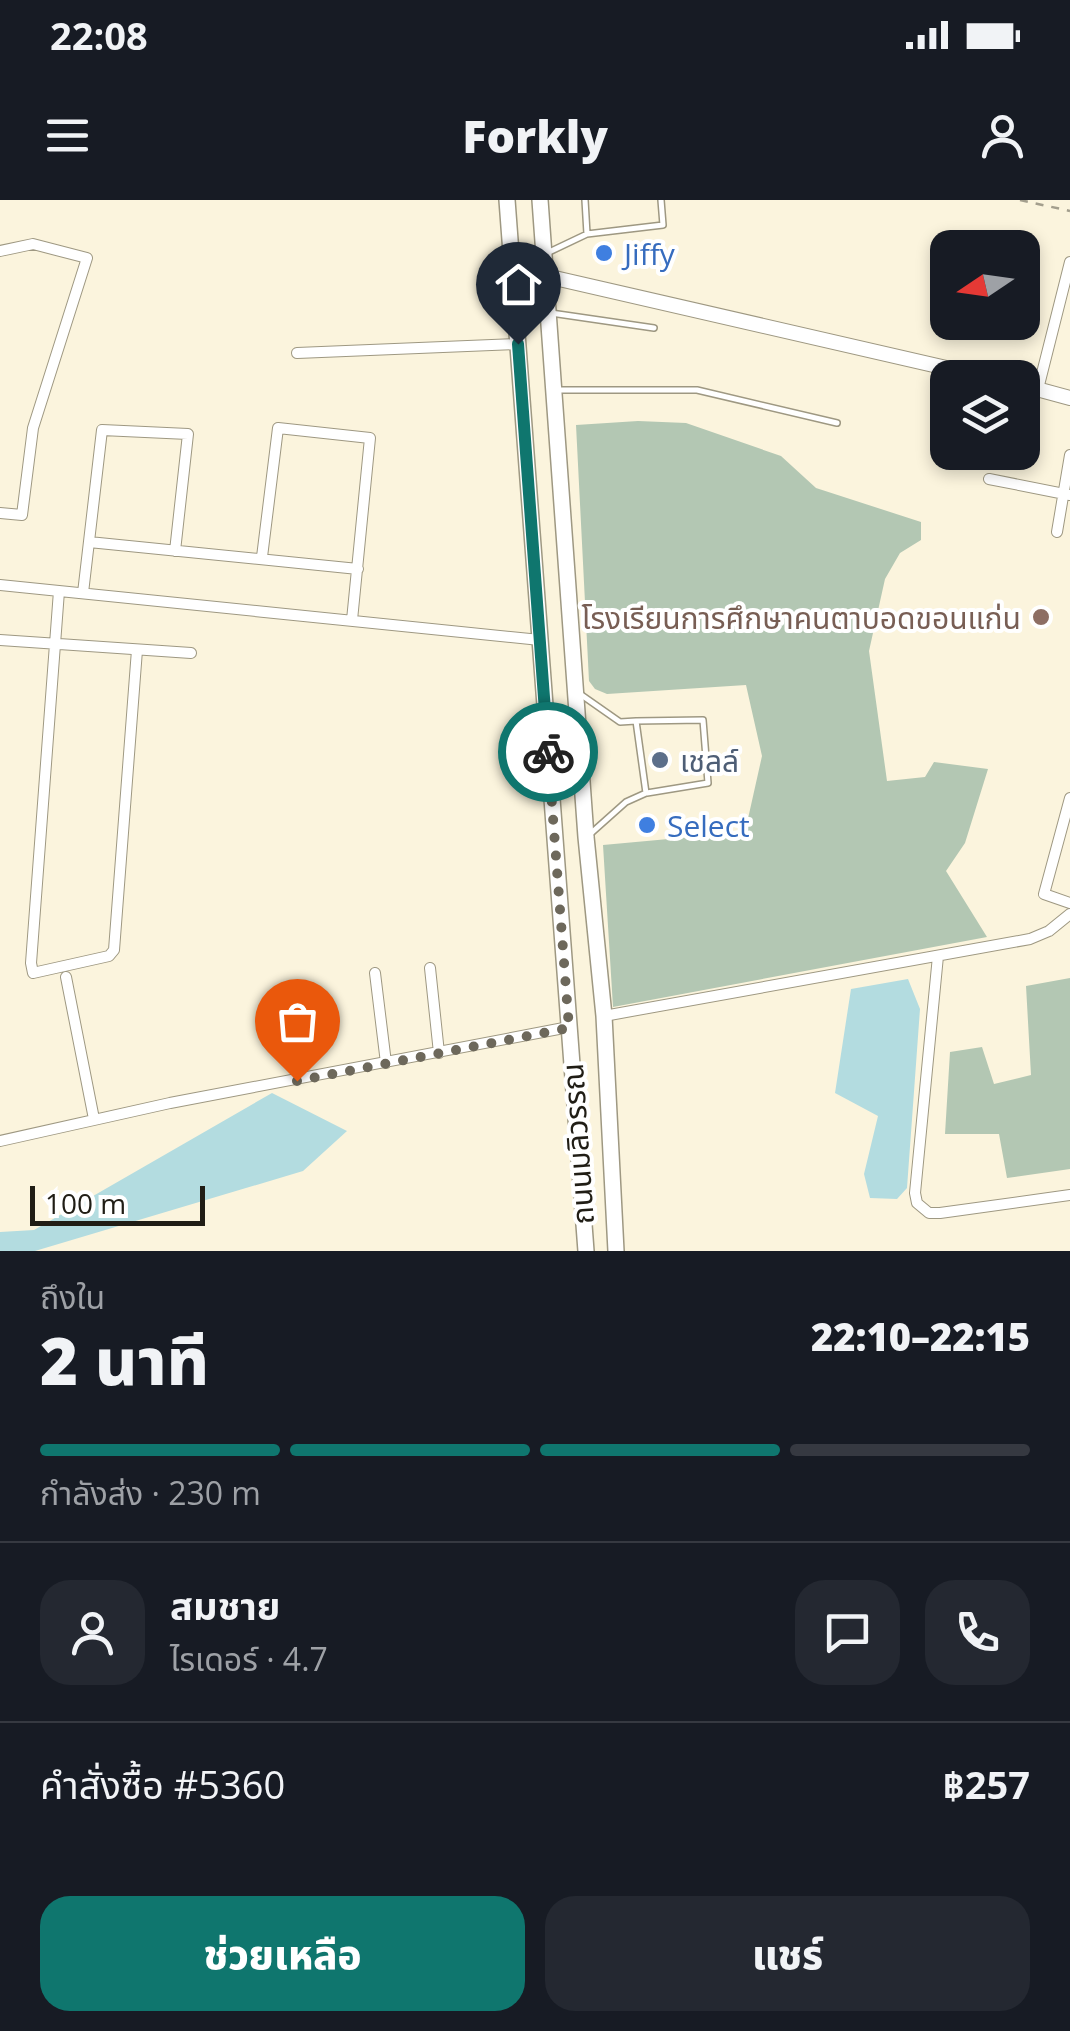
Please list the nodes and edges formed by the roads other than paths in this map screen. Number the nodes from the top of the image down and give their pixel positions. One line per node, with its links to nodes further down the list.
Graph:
1 (507, 200): 12 (main road, ถนนมลิวรรณ)
2 (540, 200): 7 (main road)
3 (585, 200): 5 (lane)
4 (661, 200): 5 (lane)
5 (587, 234): 7 (lane)
6 (0, 251): 23 (street)
7 (544, 254): 9 (main road)
8 (1070, 262): 14 (street)
9 (546, 276): 10 (main road); 15 (street)
10 (548, 312): 11 (lane); 16 (main road)
11 (654, 328)
12 (518, 344): 13 (street); 34 (main road, ถนนมลิวรรณ)
13 (297, 353)
14 (1039, 360)
15 (930, 364)
16 (554, 390): 19 (lane); 38 (main road)
17 (1040, 390): 18 (street)
18 (1070, 398)
19 (838, 424)
20 (1070, 455): 22 (street)
21 (988, 479): 22 (street)
22 (1066, 494): 24 (street)
23 (0, 513)
24 (1057, 532)
25 (89, 542): 26 (street); 26 (street); 31 (street)
26 (175, 551): 27 (street)
27 (262, 557): 28 (street); 28 (street)
28 (358, 568): 32 (street)
29 (0, 585): 30 (street)
30 (60, 591): 31 (street); 35 (street)
31 (83, 593): 32 (street)
32 (352, 620): 34 (street)
33 (0, 640): 35 (street)
34 (540, 640): 51 (main road, ถนนมลิวรรณ)
35 (56, 645): 36 (street); 36 (street)
36 (138, 650): 37 (street)
37 (192, 653)
38 (576, 691): 39 (lane); 42 (main road)
39 (636, 721): 40 (lane); 40 (lane)
40 (646, 793): 42 (lane)
41 (1070, 798): 43 (street)
42 (586, 837): 50 (main road)
43 (1065, 839): 44 (street)
44 (1070, 903)
45 (1070, 914): 46 (street)
46 (938, 956): 50 (street); 56 (street)
47 (430, 968): 52 (street)
48 (375, 974): 53 (street)
49 (66, 977): 54 (street)
50 (604, 1016): 58 (main road)
51 (569, 1028): 52 (street); 57 (main road, ถนนมลิวรรณ)
52 (440, 1053): 53 (street)
53 (386, 1063): 54 (street)
54 (94, 1119): 55 (street)
55 (0, 1141)
56 (1070, 1195)
57 (586, 1251)
58 (616, 1251)

